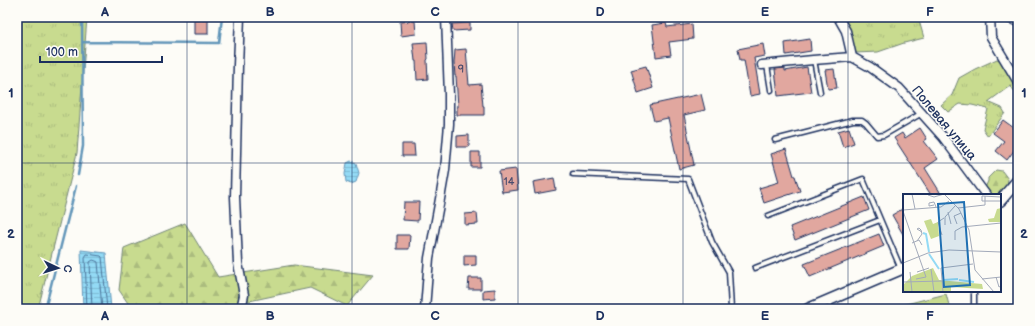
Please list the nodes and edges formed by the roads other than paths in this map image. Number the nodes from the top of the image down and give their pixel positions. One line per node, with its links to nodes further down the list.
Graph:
1 (240, 17): 25 (street)
2 (446, 17): 26 (street)
3 (838, 17): 7 (street)
4 (990, 17): 10 (street)
5 (998, 17): 6 (lane)
6 (1018, 24)
7 (852, 57): 8 (street); 13 (street, Полевая улица)
8 (814, 60): 9 (street); 12 (lane)
9 (765, 65): 11 (lane)
10 (1018, 82)
11 (771, 90)
12 (820, 92)
13 (922, 112): 14 (lane); 17 (street, Полевая улица)
14 (775, 140)
15 (573, 174): 27 (lane)
16 (1018, 180): 18 (street)
17 (985, 194)
18 (1001, 200)
19 (768, 216): 20 (lane)
20 (880, 220): 21 (lane); 22 (lane)
21 (755, 268)
22 (903, 269): 24 (street)
23 (974, 292): 29 (lane)
24 (830, 305): 28 (street)
25 (241, 309)
26 (425, 309)
27 (732, 309)
28 (808, 309)
29 (974, 309)

